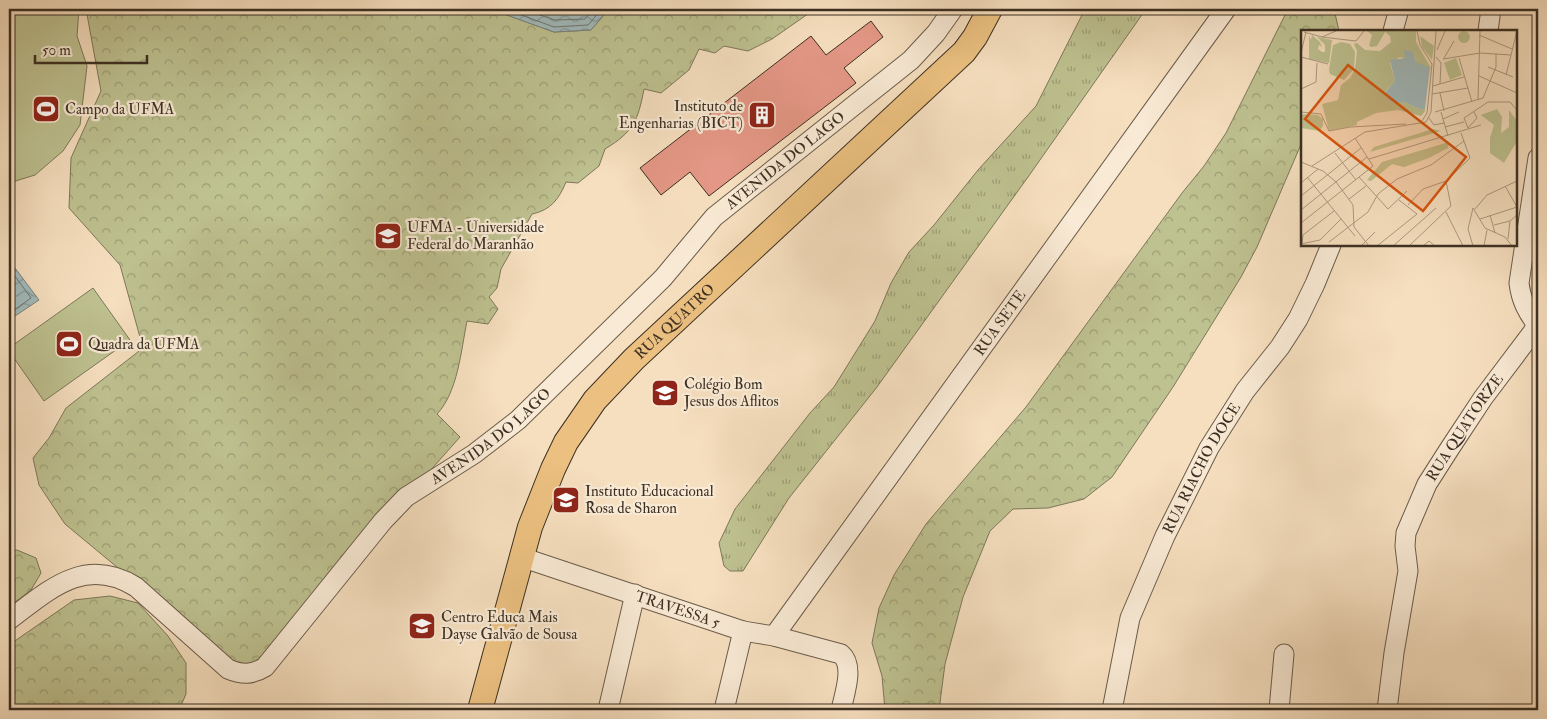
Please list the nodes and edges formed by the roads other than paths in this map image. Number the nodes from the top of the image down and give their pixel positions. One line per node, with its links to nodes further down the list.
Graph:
1 (953, 9): 13 (street, AVENIDA DO LAGO)
2 (990, 9): 11 (main road, RUA QUATRO)
3 (1226, 9): 15 (street, RUA SETE)
4 (1399, 9): 6 (street)
5 (1491, 9): 7 (street)
6 (1393, 30)
7 (1488, 30)
8 (1538, 158): 10 (street, RUA QUATORZE)
9 (1331, 246): 21 (street, RUA RIACHO DOCE)
10 (1538, 325): 23 (street, RUA QUATORZE)
11 (521, 557): 12 (street, TRAVESSA 5); 17 (main road, RUA QUATRO)
12 (635, 594): 14 (street, TRAVESSA 5); 18 (street)
13 (9, 620)
14 (743, 631): 15 (street, TRAVESSA 5); 19 (street)
15 (774, 636): 20 (street, TRAVESSA 5)
16 (1284, 654): 22 (street)
17 (480, 710)
18 (608, 710)
19 (724, 710)
20 (841, 710)
21 (1112, 710)
22 (1279, 710)
23 (1387, 710)

